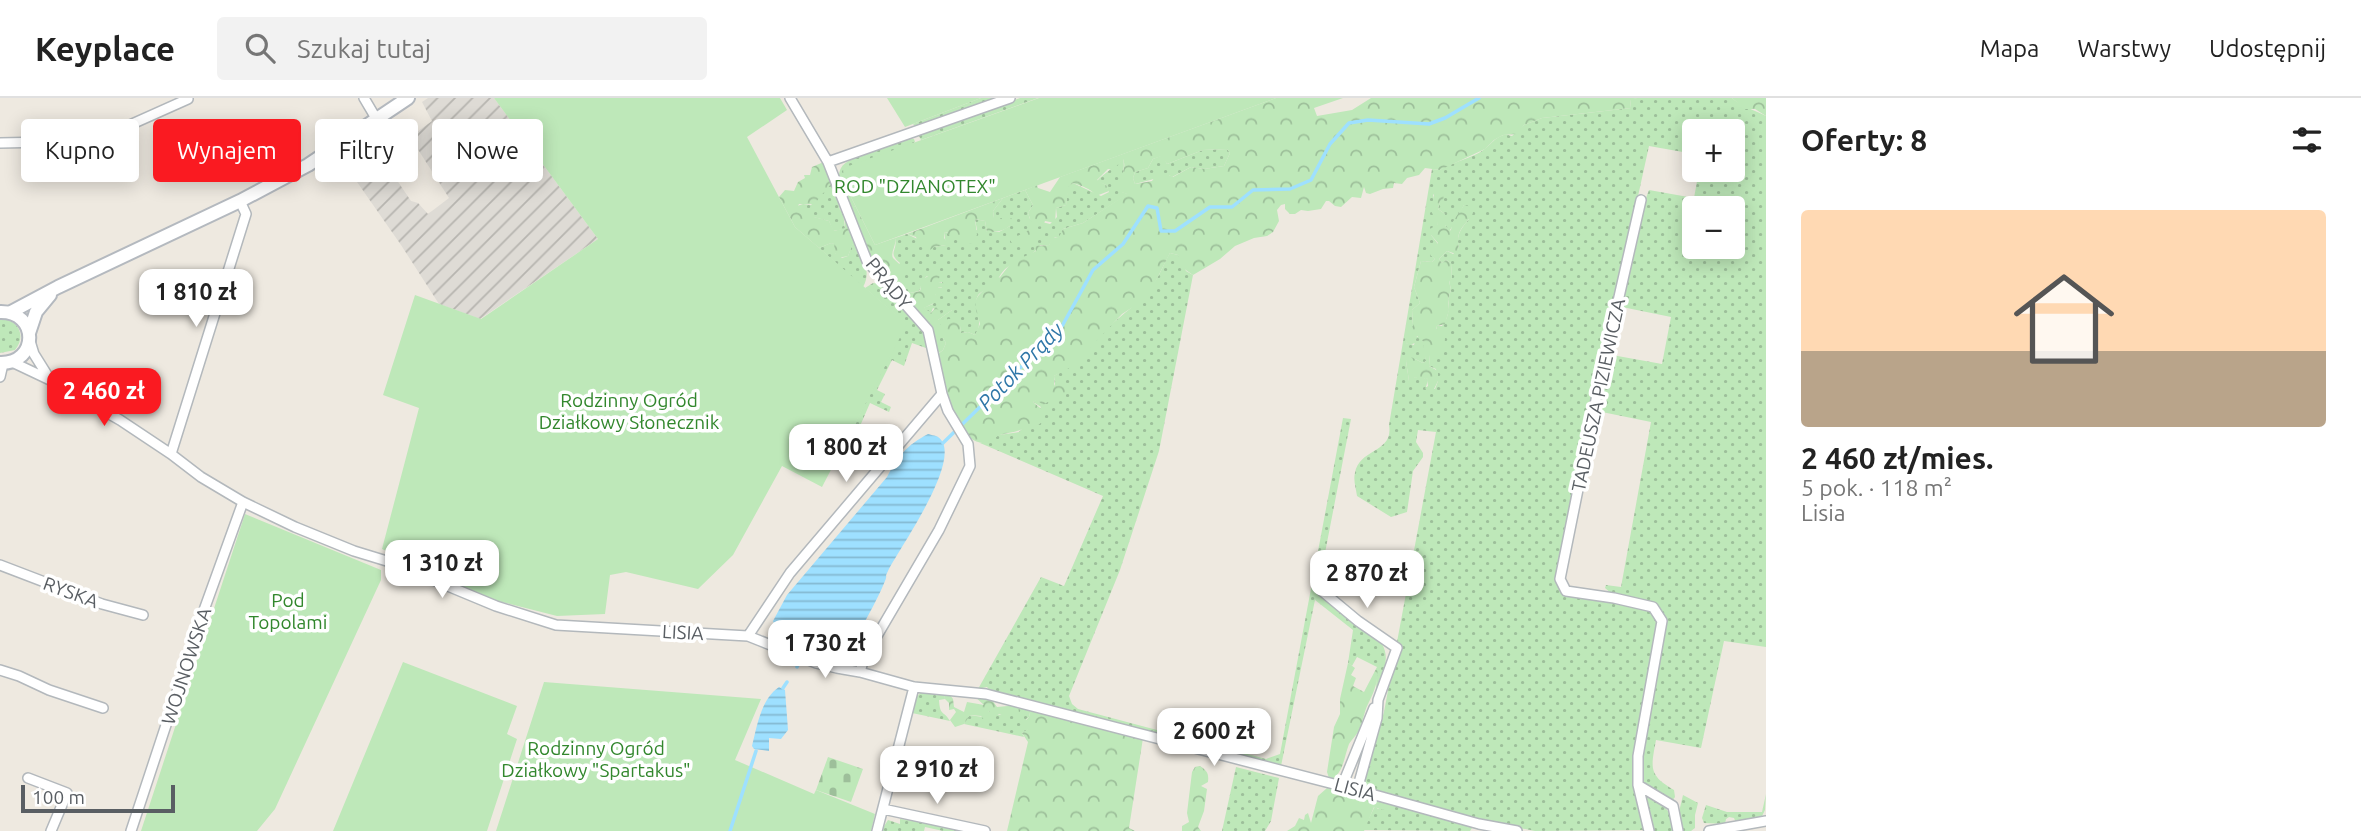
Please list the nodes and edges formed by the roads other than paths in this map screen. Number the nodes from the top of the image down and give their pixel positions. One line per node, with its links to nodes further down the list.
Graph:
1 (364, 98): 6 (street)
2 (408, 98): 7 (main road)
3 (790, 98): 10 (street, PRĄDY)
4 (1010, 98): 10 (street)
5 (188, 99): 8 (street)
6 (376, 119)
7 (378, 119)
8 (0, 143)
9 (315, 160): 12 (main road)
10 (828, 162): 19 (street, PRĄDY)
11 (1641, 200): 32 (street, TADEUSZA PIZIEWICZA)
12 (240, 201): 13 (main road); 20 (street)
13 (58, 287): 14 (main road); 15 (main road)
14 (5, 312): 15 (main road)
15 (29, 337): 16 (main road); 18 (street)
16 (5, 363): 17 (street); 18 (street, LISIA)
17 (0, 377)
18 (50, 380): 20 (street, LISIA)
19 (942, 394): 25 (street); 27 (street, PRĄDY)
20 (171, 454): 21 (street, LISIA)
21 (243, 502): 25 (street, LISIA); 39 (street, WOJNOWSKA)
22 (0, 565): 24 (street, RYSKA)
23 (1322, 591): 29 (street)
24 (143, 615)
25 (748, 636): 27 (street, LISIA)
26 (0, 670): 30 (street)
27 (860, 672): 28 (street, LISIA)
28 (914, 687): 33 (street, LISIA); 35 (street)
29 (1378, 699): 33 (street); 34 (street)
30 (103, 708)
31 (28, 778): 38 (street)
32 (1638, 785): 43 (street); 44 (street)
33 (1342, 786): 34 (street, LISIA)
34 (1357, 790): 37 (street, LISIA)
35 (883, 809): 40 (street); 41 (street)
36 (1766, 821): 45 (street)
37 (1477, 827): 42 (street, LISIA)
38 (51, 831)
39 (131, 831)
40 (877, 831)
41 (985, 831)
42 (1517, 831)
43 (1649, 831)
44 (1678, 831)
45 (1709, 831)

